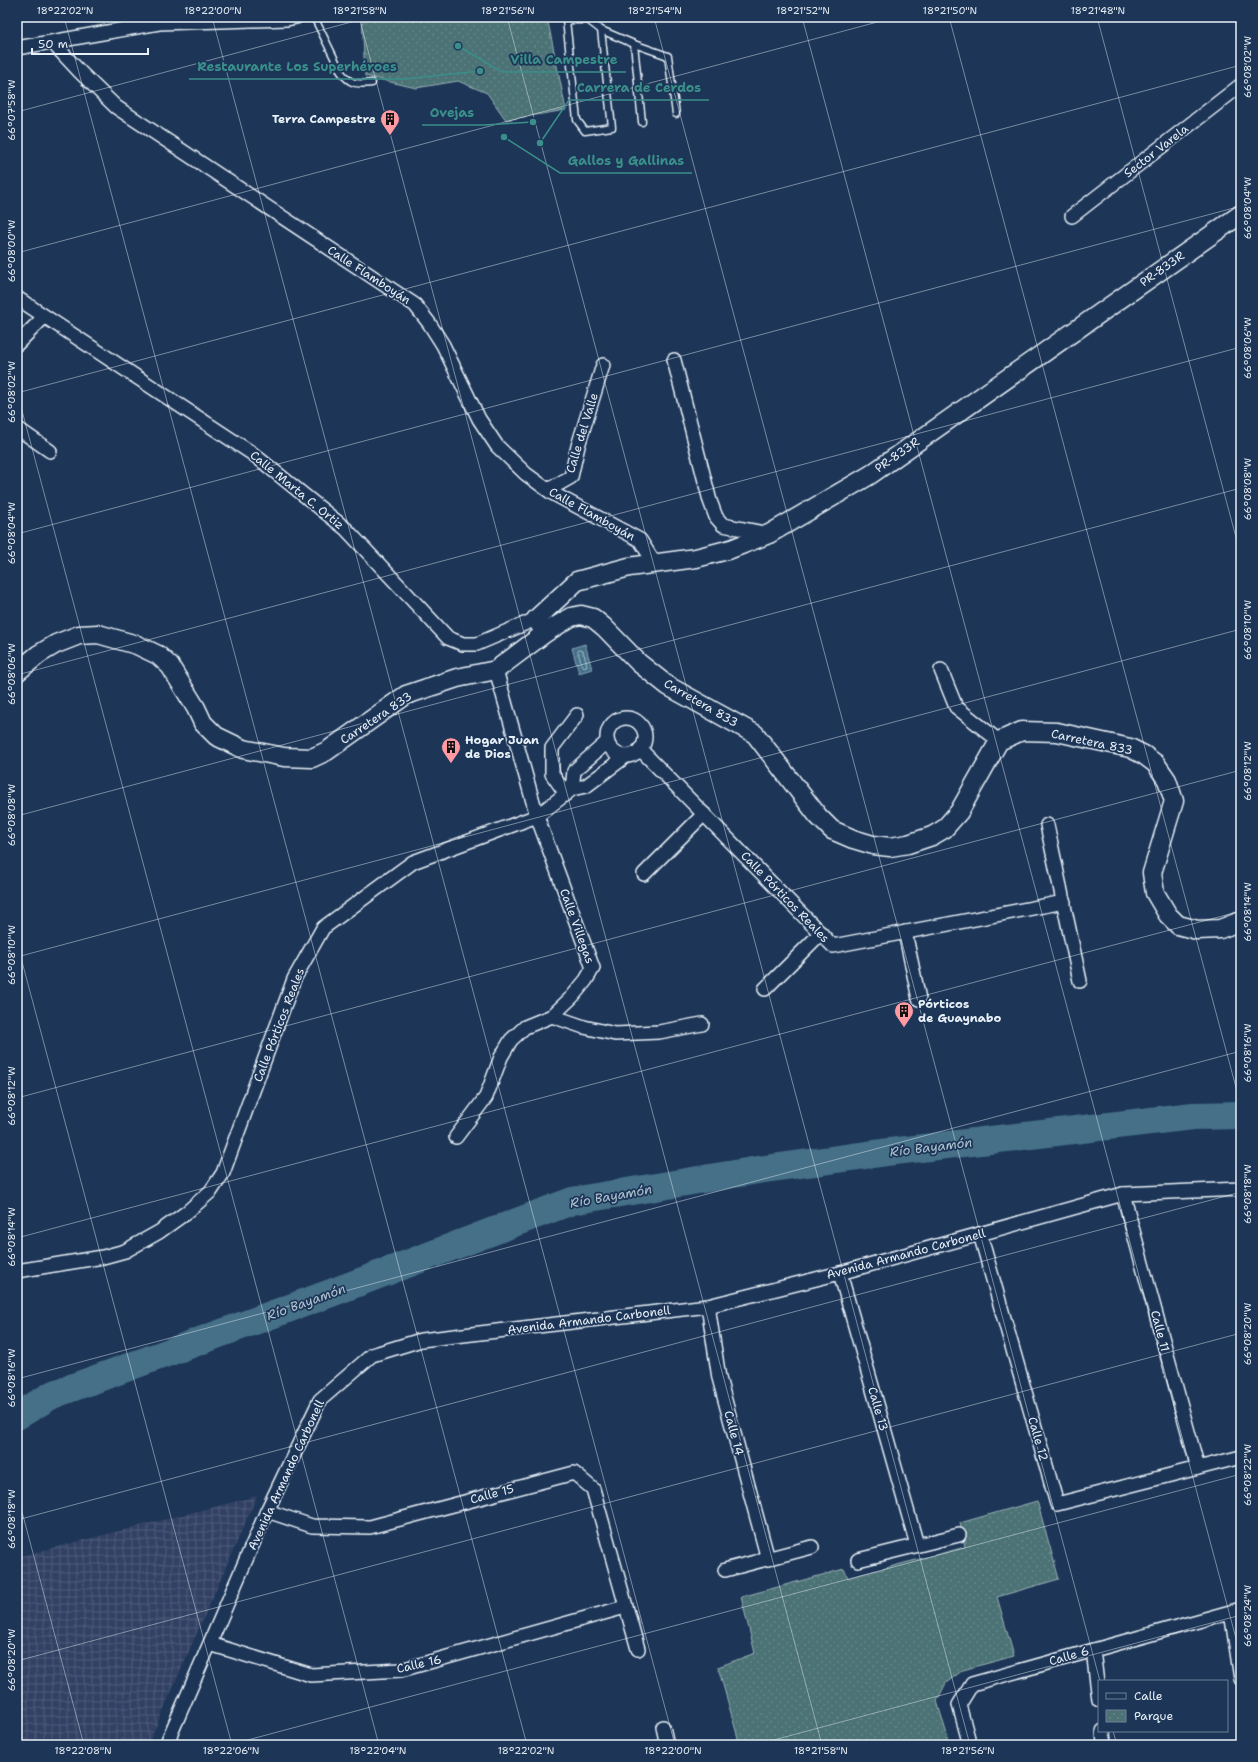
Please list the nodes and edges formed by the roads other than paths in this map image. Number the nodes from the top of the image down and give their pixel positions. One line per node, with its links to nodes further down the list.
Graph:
1 (296, 17): 6 (street)
2 (314, 17): 9 (lane)
3 (565, 18): 4 (lane); 5 (lane)
4 (588, 18): 5 (lane)
5 (601, 30): 7 (lane)
6 (52, 42): 8 (street); 22 (street, Calle Flamboyán)
7 (634, 44): 11 (lane); 12 (lane)
8 (17, 48)
9 (372, 83)
10 (1241, 85): 14 (street, Sector Varela)
11 (676, 114)
12 (642, 122)
13 (1241, 214): 23 (street, PR-833R / PR-833R)
14 (1072, 216)
15 (17, 298): 16 (street, Calle Marta C. Ortiz)
16 (44, 317): 17 (street); 25 (street, Calle Marta C. Ortiz)
17 (17, 344)
18 (674, 360): 23 (street)
19 (603, 365): 22 (street, Calle del Valle)
20 (17, 428): 21 (street)
21 (50, 451)
22 (548, 490): 24 (street, Calle Flamboyán)
23 (769, 534): 24 (street, PR-833R / PR-833R)
24 (655, 564): 25 (street, PR-833R / PR-833R)
25 (541, 626): 26 (street, Carretera 833); 30 (street, Carretera 833)
26 (496, 670): 28 (street, Carretera 833); 36 (street, Calle Villegas)
27 (941, 670): 30 (street)
28 (17, 672)
29 (577, 715): 34 (street)
30 (999, 741): 40 (street, Carretera 833)
31 (608, 742): 32 (street); 33 (street); 34 (street)
32 (640, 749): 33 (street); 35 (street, Calle Pórticos Reales)
33 (626, 756): 34 (street, Calle Pórticos Reales)
34 (569, 791): 36 (street, Calle Pórticos Reales)
35 (704, 814): 38 (street); 42 (street, Calle Pórticos Reales)
36 (537, 816): 46 (street, Calle Villegas); 52 (street, Calle Pórticos Reales)
37 (1047, 825): 39 (street)
38 (644, 874)
39 (1064, 902): 41 (street, Calle Pórticos Reales); 43 (street)
40 (1241, 921)
41 (905, 932): 42 (street, Calle Pórticos Reales); 45 (street)
42 (820, 933): 44 (street)
43 (1080, 981)
44 (765, 989)
45 (919, 998)
46 (552, 1016): 47 (street); 48 (street, Calle Villegas)
47 (702, 1024)
48 (456, 1137)
49 (1241, 1189): 50 (street, Avenida Armando Carbonell)
50 (1122, 1194): 51 (street, Avenida Armando Carbonell); 56 (street, Calle 11)
51 (980, 1234): 53 (street, Avenida Armando Carbonell); 56 (street, Calle 12)
52 (17, 1271)
53 (840, 1273): 54 (street, Avenida Armando Carbonell); 59 (street, Calle 13)
54 (708, 1306): 57 (street, Avenida Armando Carbonell); 61 (street, Calle 14)
55 (1241, 1457): 56 (street)
56 (1198, 1468)
57 (268, 1510): 64 (street, Calle 15); 66 (street, Avenida Armando Carbonell)
58 (959, 1535): 59 (street)
59 (917, 1545): 62 (street)
60 (812, 1548): 61 (street)
61 (768, 1559): 63 (street)
62 (858, 1560)
63 (725, 1570)
64 (625, 1607): 66 (street, Calle 16); 67 (street)
65 (1236, 1611): 68 (street, Calle 6); 69 (street)
66 (210, 1644): 73 (street, Avenida Armando Carbonell)
67 (638, 1649)
68 (1093, 1650): 70 (street); 75 (street, Calle 6)
69 (1241, 1678)
70 (1098, 1692)
71 (663, 1727): 74 (street)
72 (1102, 1732): 76 (street)
73 (166, 1745)
74 (667, 1745)
75 (970, 1745)
76 (1104, 1745)

